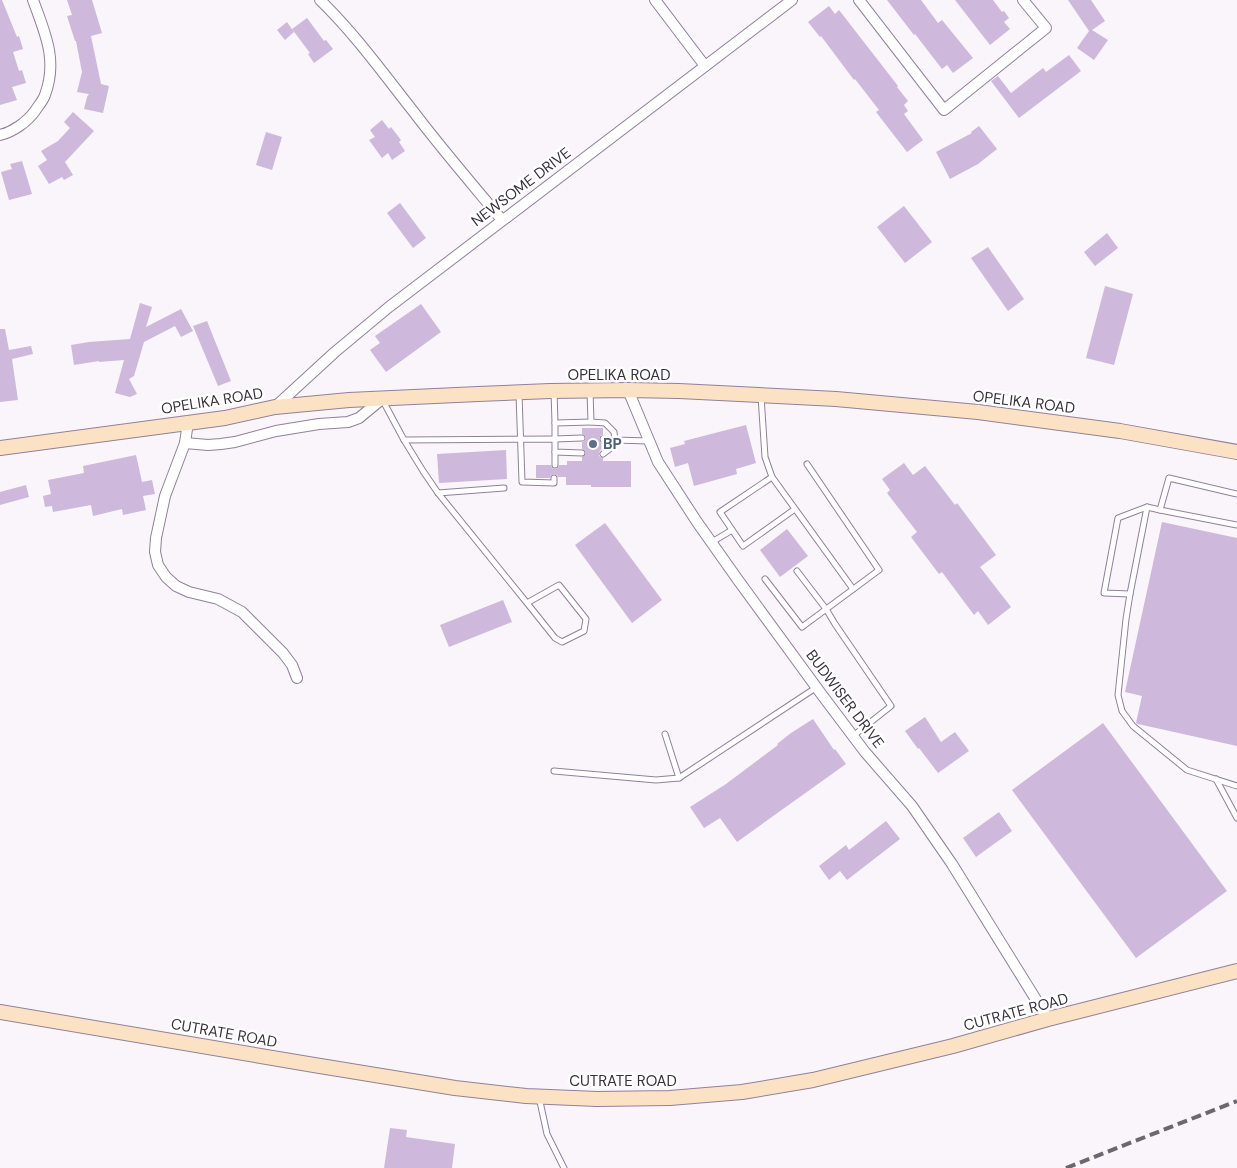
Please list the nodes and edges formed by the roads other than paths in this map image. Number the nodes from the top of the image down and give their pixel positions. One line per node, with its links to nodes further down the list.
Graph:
1 (34, 0): 8 (street)
2 (320, 0): 9 (street)
3 (655, 0): 7 (street)
4 (792, 0): 7 (street, NEWSOME DRIVE)
5 (858, 0): 6 (street)
6 (1023, 0)
7 (705, 66): 9 (street, NEWSOME DRIVE)
8 (0, 135)
9 (502, 220): 16 (street, NEWSOME DRIVE)
10 (628, 390): 12 (street, OPELIKA ROAD); 14 (street, OPELIKA ROAD); 26 (street, BUDWISER DRIVE)
11 (554, 391): 12 (street, OPELIKA ROAD); 13 (street, OPELIKA ROAD); 19 (lane)
12 (590, 391): 18 (lane)
13 (518, 393): 15 (street, OPELIKA ROAD); 21 (lane)
14 (761, 395): 30 (street, OPELIKA ROAD); 35 (lane)
15 (382, 399): 16 (street, OPELIKA ROAD); 24 (lane); 27 (street)
16 (275, 407): 17 (street, OPELIKA ROAD)
17 (188, 422): 27 (street); 28 (street, OPELIKA ROAD)
18 (592, 422): 19 (lane); 25 (lane)
19 (555, 423): 22 (lane)
20 (582, 438): 22 (lane)
21 (520, 439): 22 (lane); 24 (lane); 36 (lane)
22 (555, 439): 29 (lane)
23 (603, 439): 25 (lane)
24 (404, 440): 38 (lane)
25 (615, 440): 26 (lane); 32 (lane)
26 (649, 442): 45 (street, BUDWISER DRIVE)
27 (185, 443): 52 (street)
28 (0, 448)
29 (555, 452): 31 (lane); 34 (lane)
30 (1237, 452)
31 (582, 453)
32 (603, 454)
33 (807, 464): 48 (lane)
34 (554, 465)
35 (772, 476): 41 (lane); 44 (lane)
36 (554, 478)
37 (504, 488): 38 (lane)
38 (438, 493): 50 (lane)
39 (1237, 494): 42 (lane)
40 (1147, 507): 42 (lane); 49 (lane); 49 (lane)
41 (796, 509): 44 (lane); 48 (lane)
42 (1160, 510): 43 (lane)
43 (1237, 525)
44 (732, 530): 45 (lane)
45 (712, 542): 53 (street, BUDWISER DRIVE)
46 (797, 571): 51 (lane)
47 (765, 579): 51 (lane)
48 (853, 589): 51 (lane)
49 (1130, 594): 58 (lane)
50 (527, 602): 50 (lane)
51 (826, 609): 55 (lane)
52 (297, 678)
53 (817, 688): 55 (street, BUDWISER DRIVE); 57 (lane)
54 (665, 734): 57 (lane)
55 (853, 736): 63 (street, BUDWISER DRIVE)
56 (554, 771): 57 (lane)
57 (679, 778)
58 (1216, 778): 59 (lane); 60 (lane)
59 (1237, 786)
60 (1237, 818)
61 (1237, 970): 63 (street, CUTRATE ROAD)
62 (0, 1012): 64 (street, CUTRATE ROAD)
63 (1048, 1020): 64 (street, CUTRATE ROAD)
64 (539, 1097): 65 (lane)
65 (564, 1168)

